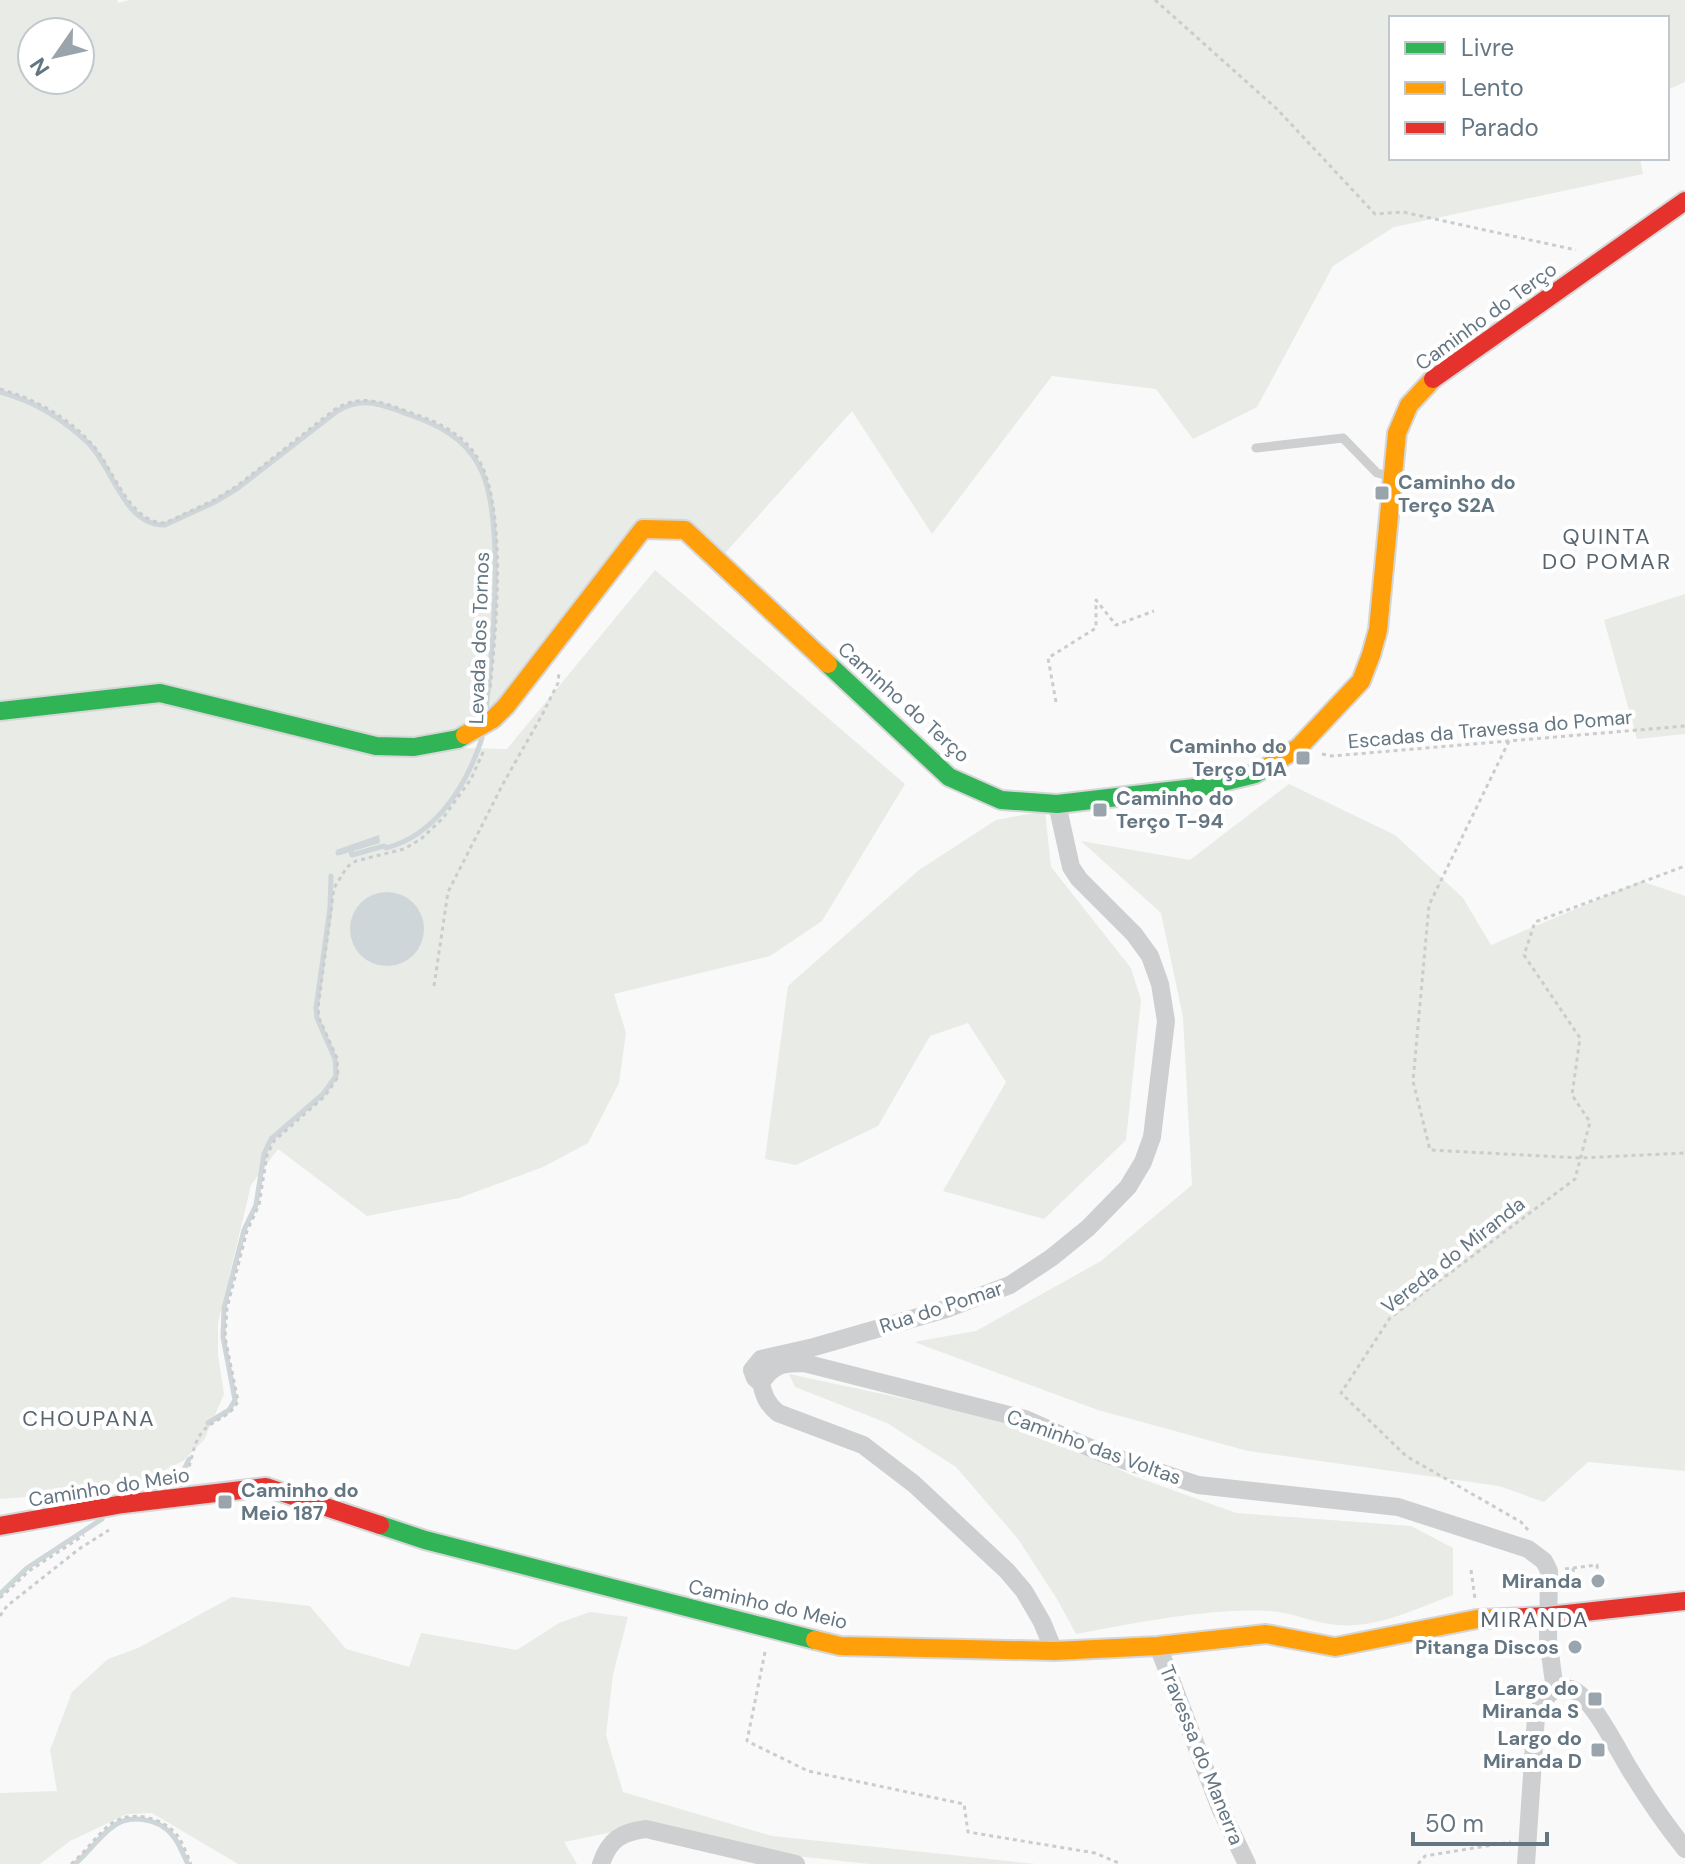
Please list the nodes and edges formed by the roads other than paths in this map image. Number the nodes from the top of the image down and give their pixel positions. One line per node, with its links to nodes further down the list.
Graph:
1 (1685, 201): 3 (street, Caminho do Terço)
2 (1256, 448): 3 (lane)
3 (1392, 476): 5 (street, Caminho do Terço)
4 (0, 711): 5 (street, Caminho do Terço)
5 (1057, 804): 6 (street, Rua do Pomar)
6 (761, 1383): 9 (street, Caminho das Voltas); 11 (street)
7 (0, 1526): 11 (street, Caminho do Meio)
8 (1685, 1601): 9 (street, Caminho do Meio)
9 (1548, 1616): 10 (street, Caminho do Meio); 12 (street)
10 (1158, 1646): 11 (street, Caminho do Meio); 16 (street, Travessa do Manerra)
11 (1054, 1651)
12 (1555, 1690): 13 (street); 17 (street)
13 (1685, 1849)
14 (601, 1864): 15 (street)
15 (796, 1864)
16 (1247, 1864)
17 (1526, 1864)

